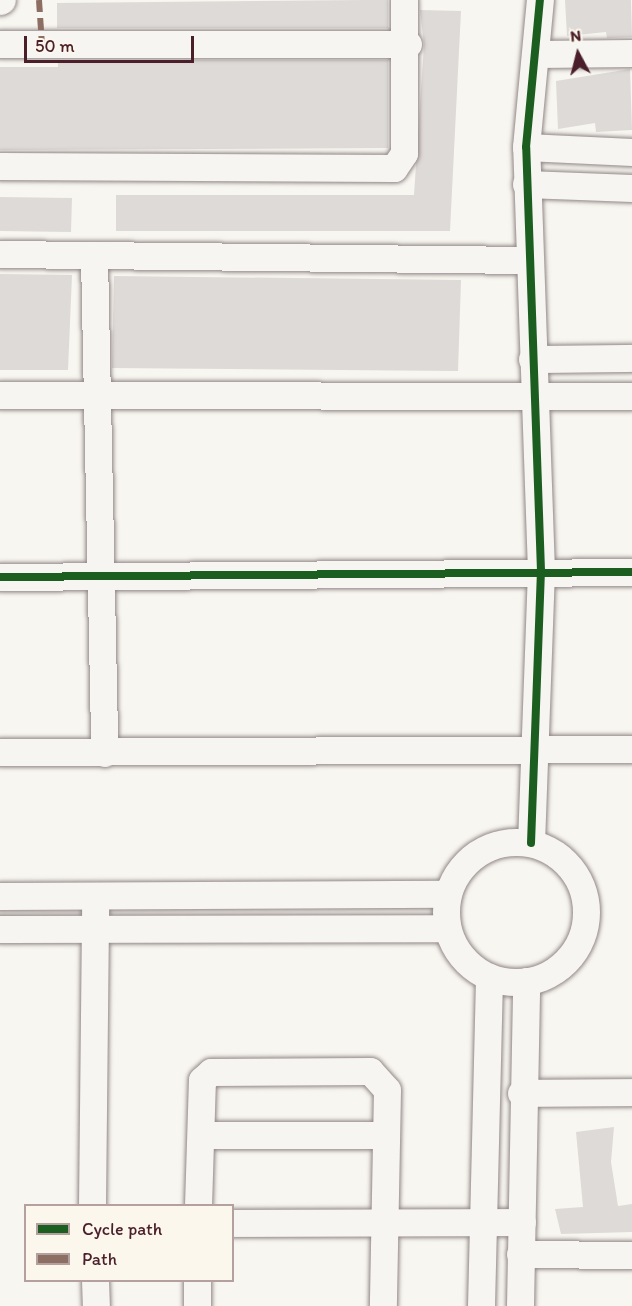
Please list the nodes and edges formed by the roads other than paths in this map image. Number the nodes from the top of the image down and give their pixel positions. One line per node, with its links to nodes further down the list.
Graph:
1 (404, 0): 4 (street)
2 (540, 0): 6 (street)
3 (0, 44): 4 (street)
4 (408, 44): 9 (street)
5 (632, 53): 6 (street)
6 (538, 54): 7 (street)
7 (526, 147): 8 (street); 10 (street)
8 (632, 152)
9 (0, 166)
10 (526, 184): 11 (street); 14 (street)
11 (632, 188)
12 (0, 254): 13 (street)
13 (94, 257): 14 (street); 17 (street)
14 (526, 260): 16 (street)
15 (632, 358): 16 (street)
16 (532, 359): 19 (street)
17 (95, 394): 18 (street); 19 (street); 23 (street)
18 (0, 395)
19 (531, 395): 20 (street); 21 (street)
20 (632, 396)
21 (541, 571): 22 (street); 23 (street); 26 (street)
22 (632, 572)
23 (100, 574): 24 (street); 28 (street)
24 (0, 577)
25 (632, 749): 26 (street)
26 (534, 750): 28 (street); 29 (street)
27 (0, 752): 28 (street)
28 (104, 753)
29 (531, 843): 30 (street); 37 (street)
30 (447, 894): 32 (street); 34 (street)
31 (0, 896): 32 (street)
32 (94, 896): 33 (street)
33 (95, 928): 34 (street); 35 (street); 42 (street)
34 (447, 928): 36 (street)
35 (0, 929)
36 (489, 977): 37 (street); 47 (street)
37 (526, 981): 39 (street)
38 (632, 1092): 39 (street)
39 (521, 1093): 45 (street)
40 (202, 1135): 41 (street); 41 (street); 43 (street)
41 (384, 1136): 44 (street)
42 (92, 1204)
43 (198, 1204)
44 (384, 1221): 46 (street); 47 (street); 54 (street)
45 (522, 1222): 47 (street); 48 (street)
46 (234, 1223)
47 (482, 1224): 55 (street)
48 (520, 1254): 49 (street); 56 (street)
49 (632, 1255)
50 (95, 1282): 52 (street)
51 (197, 1282): 53 (street)
52 (96, 1306)
53 (197, 1306)
54 (383, 1306)
55 (481, 1306)
56 (520, 1306)

